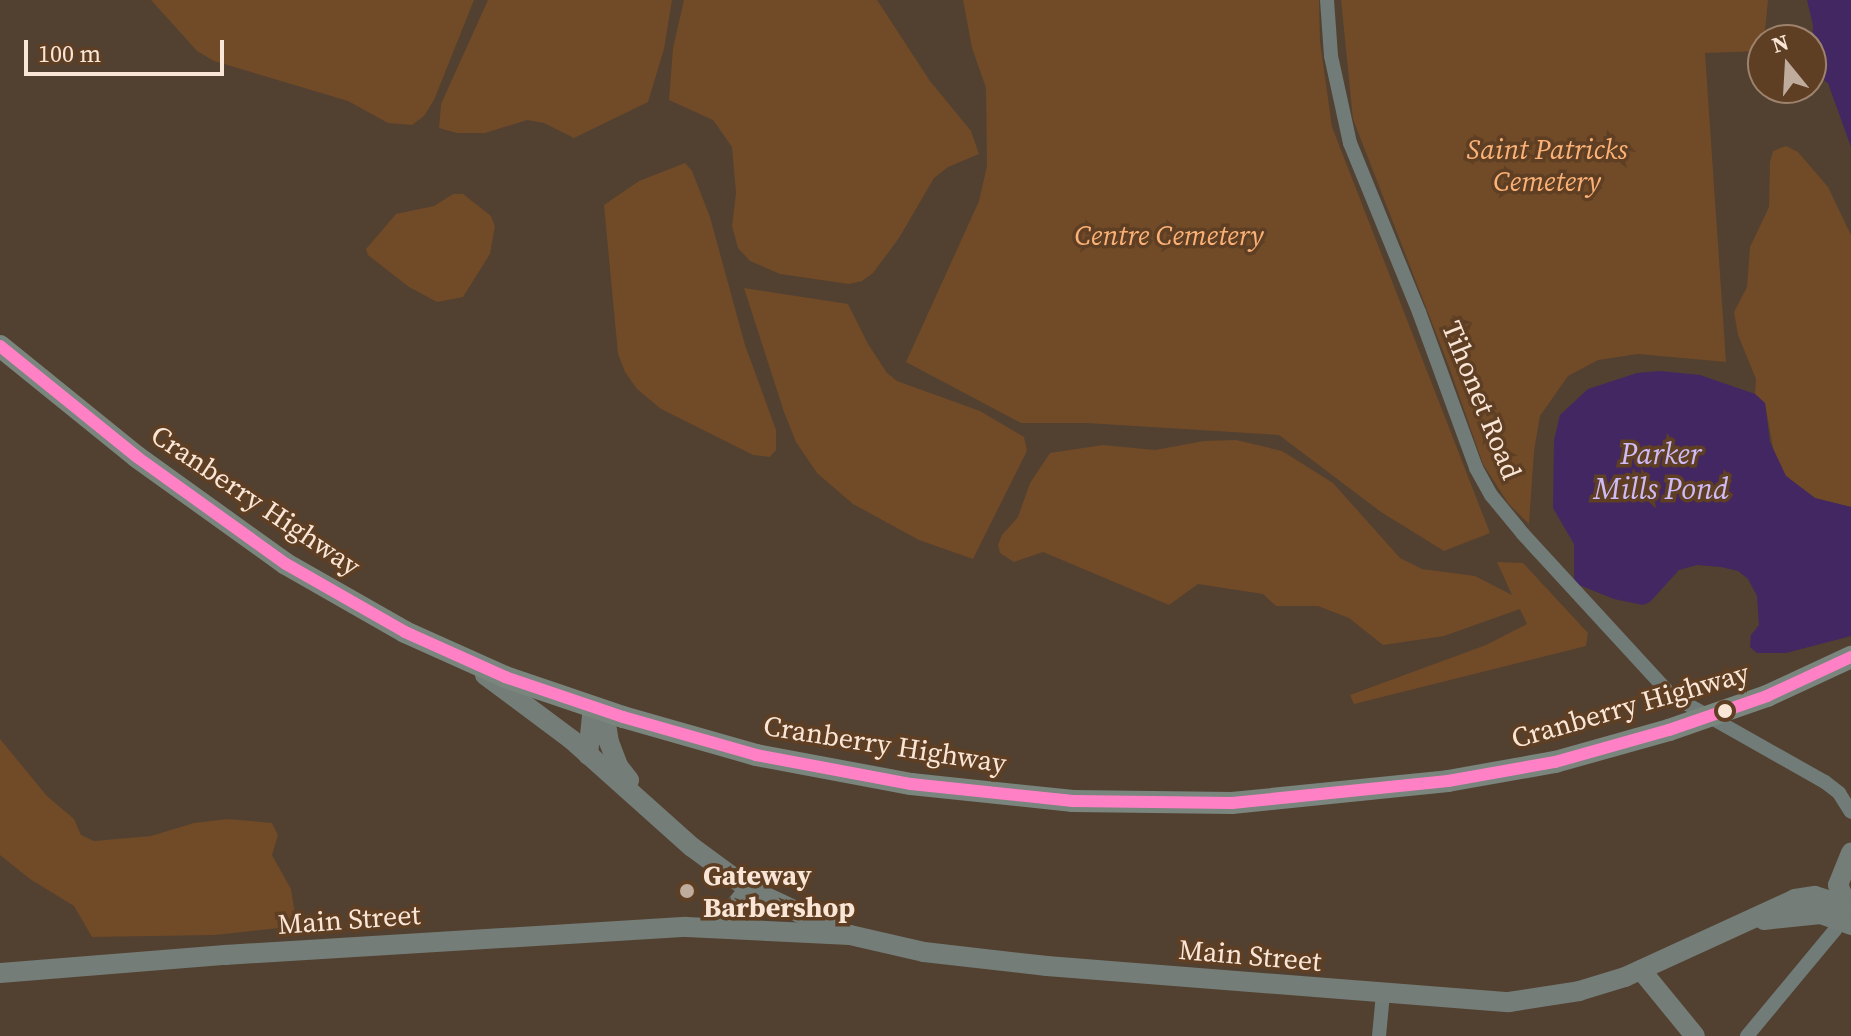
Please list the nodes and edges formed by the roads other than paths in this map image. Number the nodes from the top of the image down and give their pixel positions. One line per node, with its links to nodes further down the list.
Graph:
1 (1327, 0): 6 (street, Tihonet Road)
2 (0, 346): 3 (main road, Cranberry Highway)
3 (445, 650): 5 (main road, Cranberry Highway); 7 (main road)
4 (1851, 657): 6 (main road, Cranberry Highway)
5 (599, 709): 6 (main road, Cranberry Highway); 7 (main road); 8 (main road)
6 (1711, 717): 9 (street, Tihonet Road)
7 (588, 755): 8 (main road)
8 (650, 809): 11 (main road)
9 (1851, 812)
10 (1851, 853): 12 (main road)
11 (757, 893): 13 (main road); 14 (main road); 15 (main road)
12 (1846, 906): 16 (main road, Main Street); 21 (street)
13 (702, 928): 14 (main road, Main Street); 17 (main road, Main Street)
14 (731, 928): 15 (main road, Main Street)
15 (850, 935): 18 (main road, Main Street)
16 (1641, 970): 18 (main road, Main Street); 20 (main road)
17 (0, 973)
18 (1383, 994): 19 (street)
19 (1379, 1036)
20 (1695, 1036)
21 (1747, 1036)

